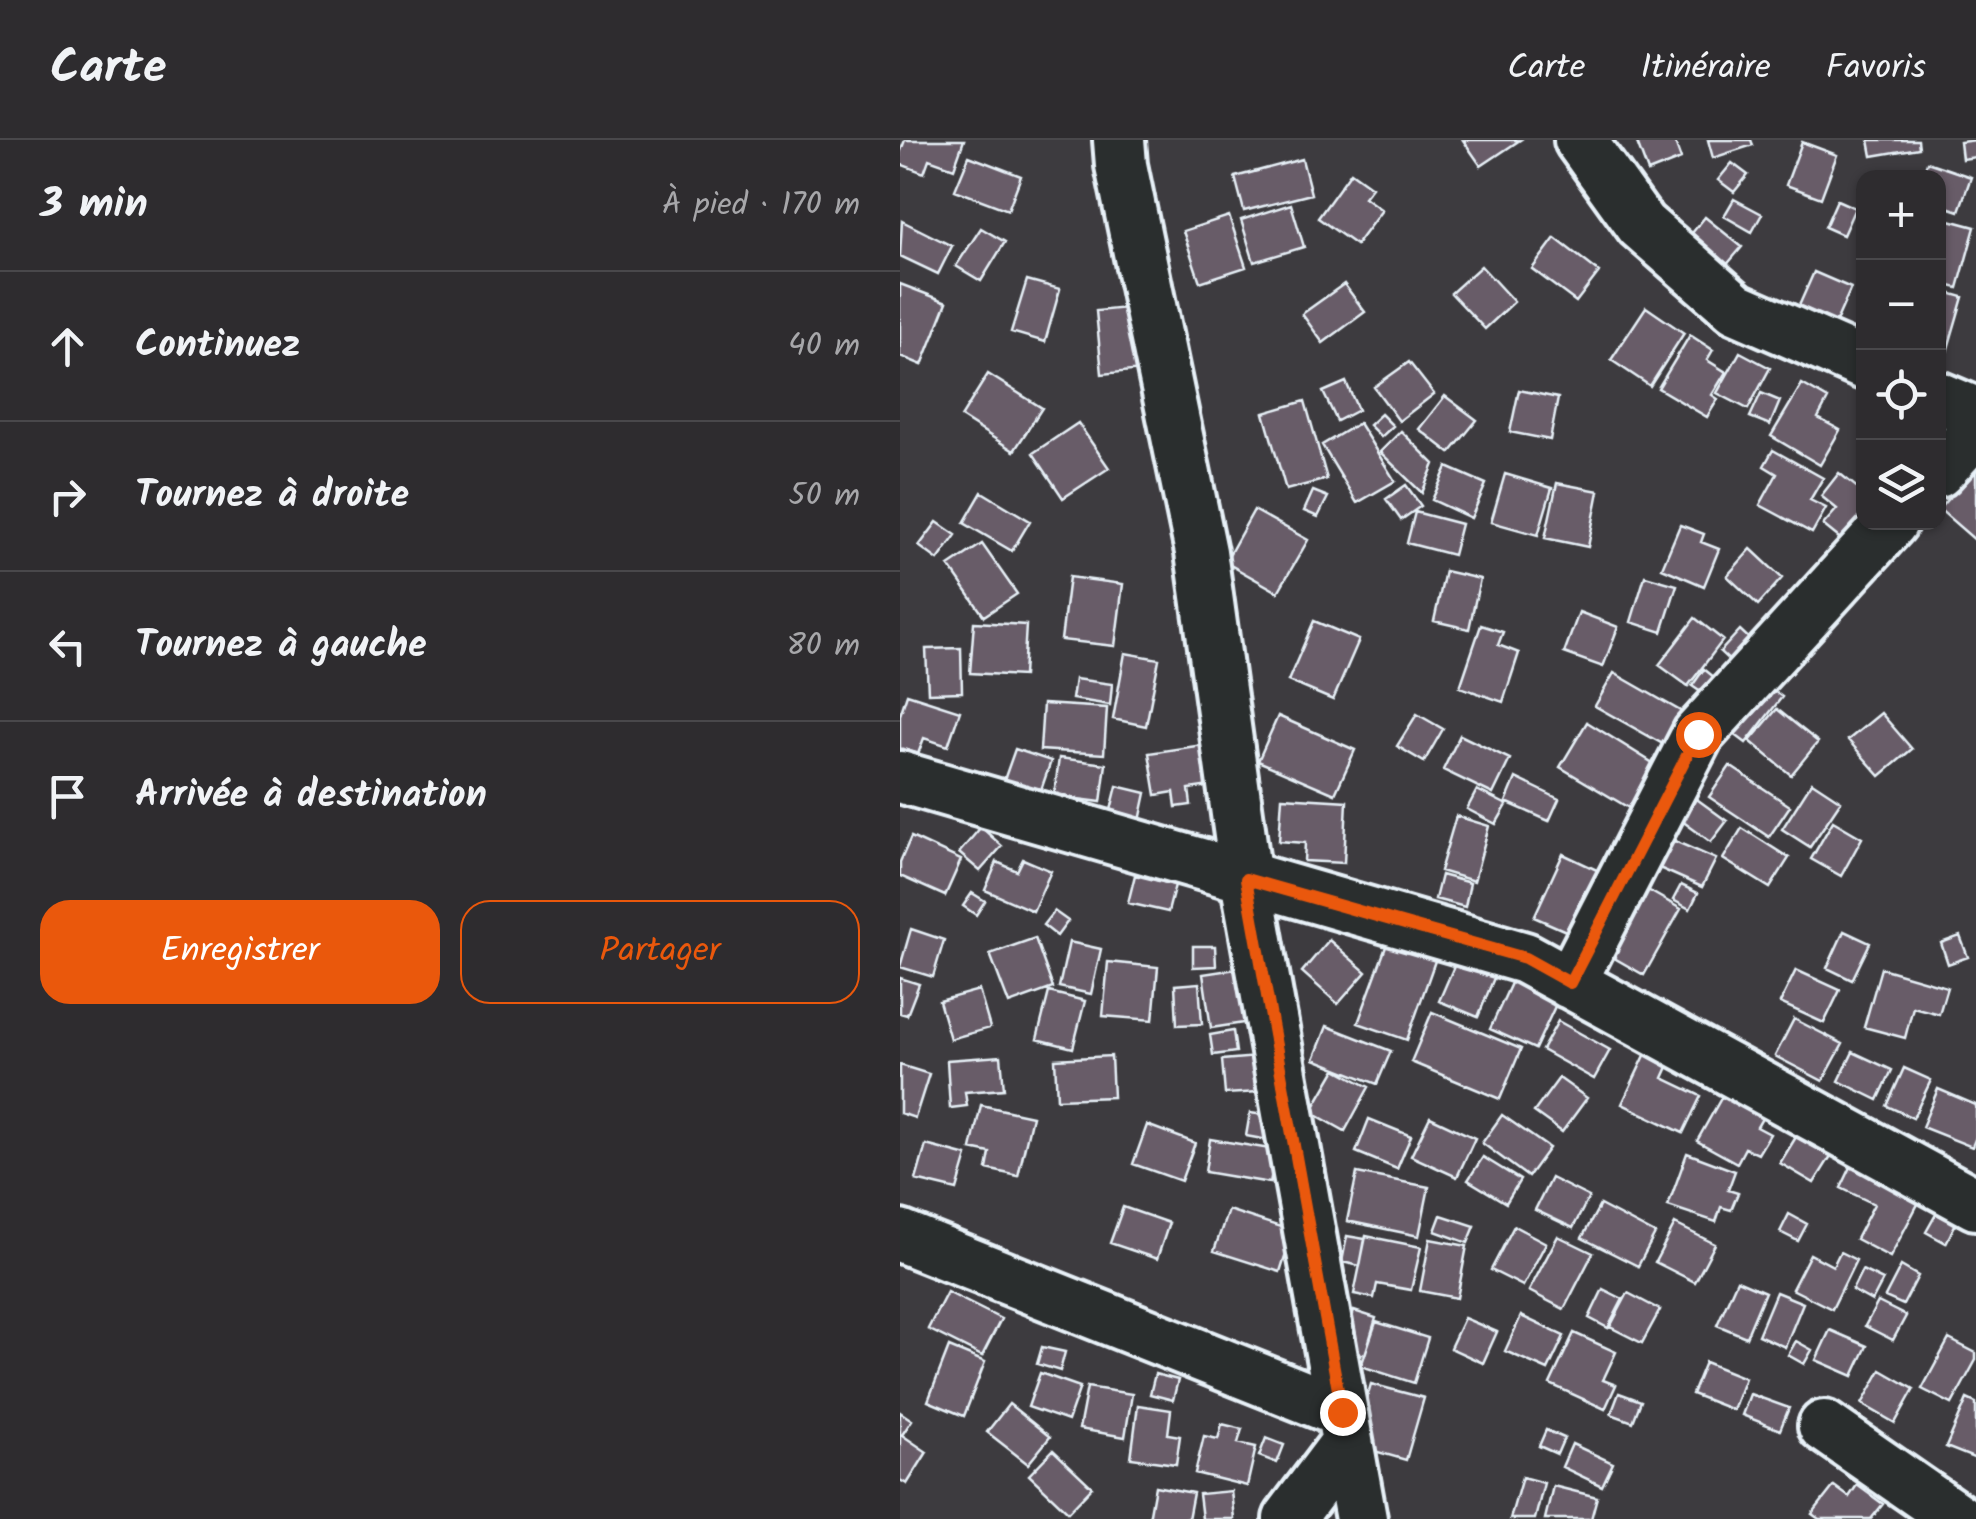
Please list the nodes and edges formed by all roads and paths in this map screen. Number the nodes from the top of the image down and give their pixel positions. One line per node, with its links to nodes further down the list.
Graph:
1 (1119, 140): 10 (street)
2 (1580, 140): 3 (street)
3 (1856, 360)
4 (1946, 400): 5 (street)
5 (1976, 413)
6 (1976, 431): 7 (street)
7 (1946, 463)
8 (1885, 530): 11 (street)
9 (900, 777): 10 (street)
10 (1246, 879): 11 (street); 15 (street)
11 (1570, 983): 12 (street)
12 (1976, 1204)
13 (900, 1236): 15 (street)
14 (1824, 1426): 18 (street)
15 (1344, 1427): 16 (street); 17 (street)
16 (1288, 1519)
17 (1360, 1519)
18 (1958, 1519)

